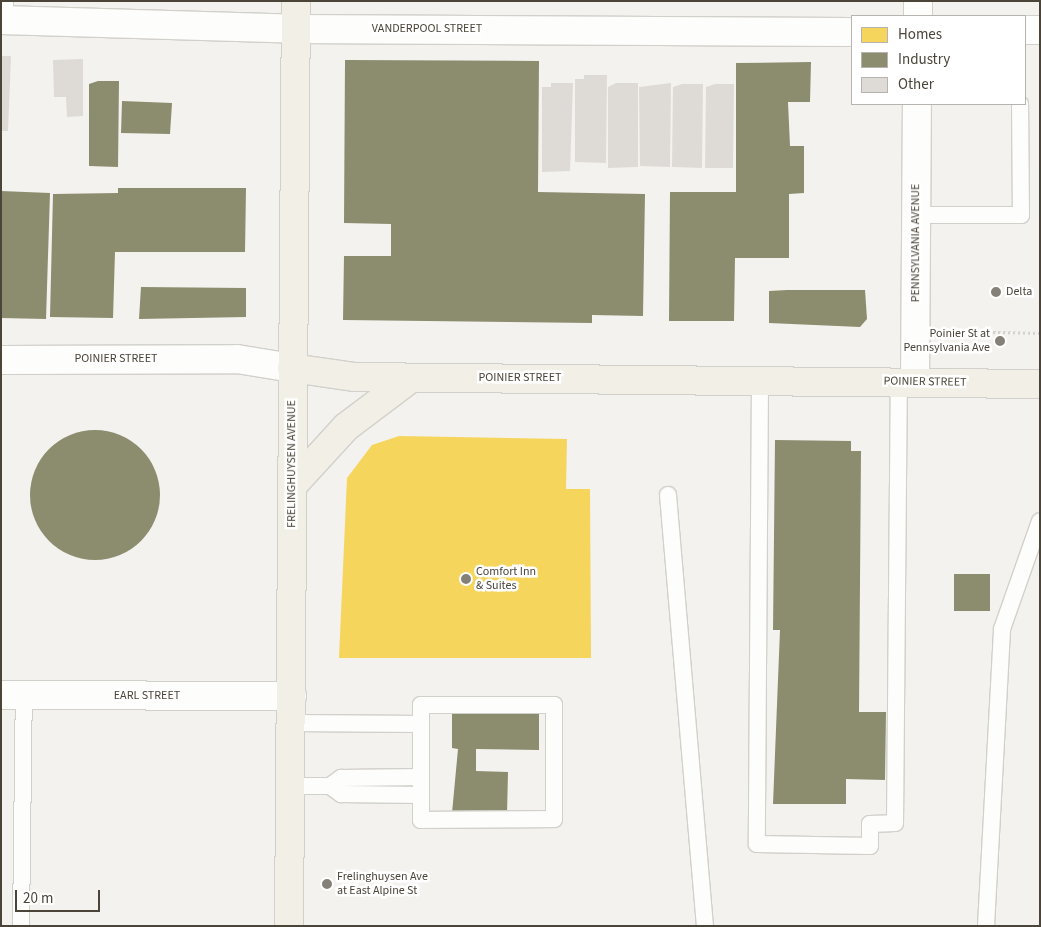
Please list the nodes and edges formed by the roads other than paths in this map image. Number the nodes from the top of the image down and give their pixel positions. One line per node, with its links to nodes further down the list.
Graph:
1 (296, 1): 5 (main road, FRELINGHUYSEN AVENUE)
2 (918, 1): 4 (street)
3 (4, 14): 5 (street, VANDERPOOL STREET)
4 (918, 15)
5 (296, 28): 8 (street, VANDERPOOL STREET); 13 (main road, FRELINGHUYSEN AVENUE)
6 (1026, 30): 7 (street)
7 (1040, 30)
8 (851, 32)
9 (917, 105): 11 (street, PENNSYLVANIA AVENUE)
10 (1020, 105): 11 (lane)
11 (916, 215): 16 (street, PENNSYLVANIA AVENUE)
12 (1, 360): 13 (street, POINIER STREET)
13 (292, 368): 14 (main road, POINIER STREET); 18 (main road, FRELINGHUYSEN AVENUE)
14 (411, 378): 15 (main road, POINIER STREET); 18 (main road)
15 (760, 380): 16 (main road, POINIER STREET); 16 (lane)
16 (907, 382): 17 (main road, POINIER STREET)
17 (1040, 384)
18 (292, 486): 22 (main road, FRELINGHUYSEN AVENUE)
19 (668, 495): 31 (lane)
20 (1040, 521): 32 (lane)
21 (13, 696): 22 (street, EARL STREET); 29 (lane)
22 (292, 696): 23 (main road, FRELINGHUYSEN AVENUE)
23 (292, 724): 24 (lane); 26 (main road, FRELINGHUYSEN AVENUE)
24 (421, 724): 25 (lane); 28 (lane)
25 (421, 777): 27 (lane); 28 (lane)
26 (291, 786): 27 (lane); 30 (main road, FRELINGHUYSEN AVENUE)
27 (330, 786): 28 (lane)
28 (421, 795)
29 (21, 926)
30 (289, 926)
31 (705, 926)
32 (986, 926)

